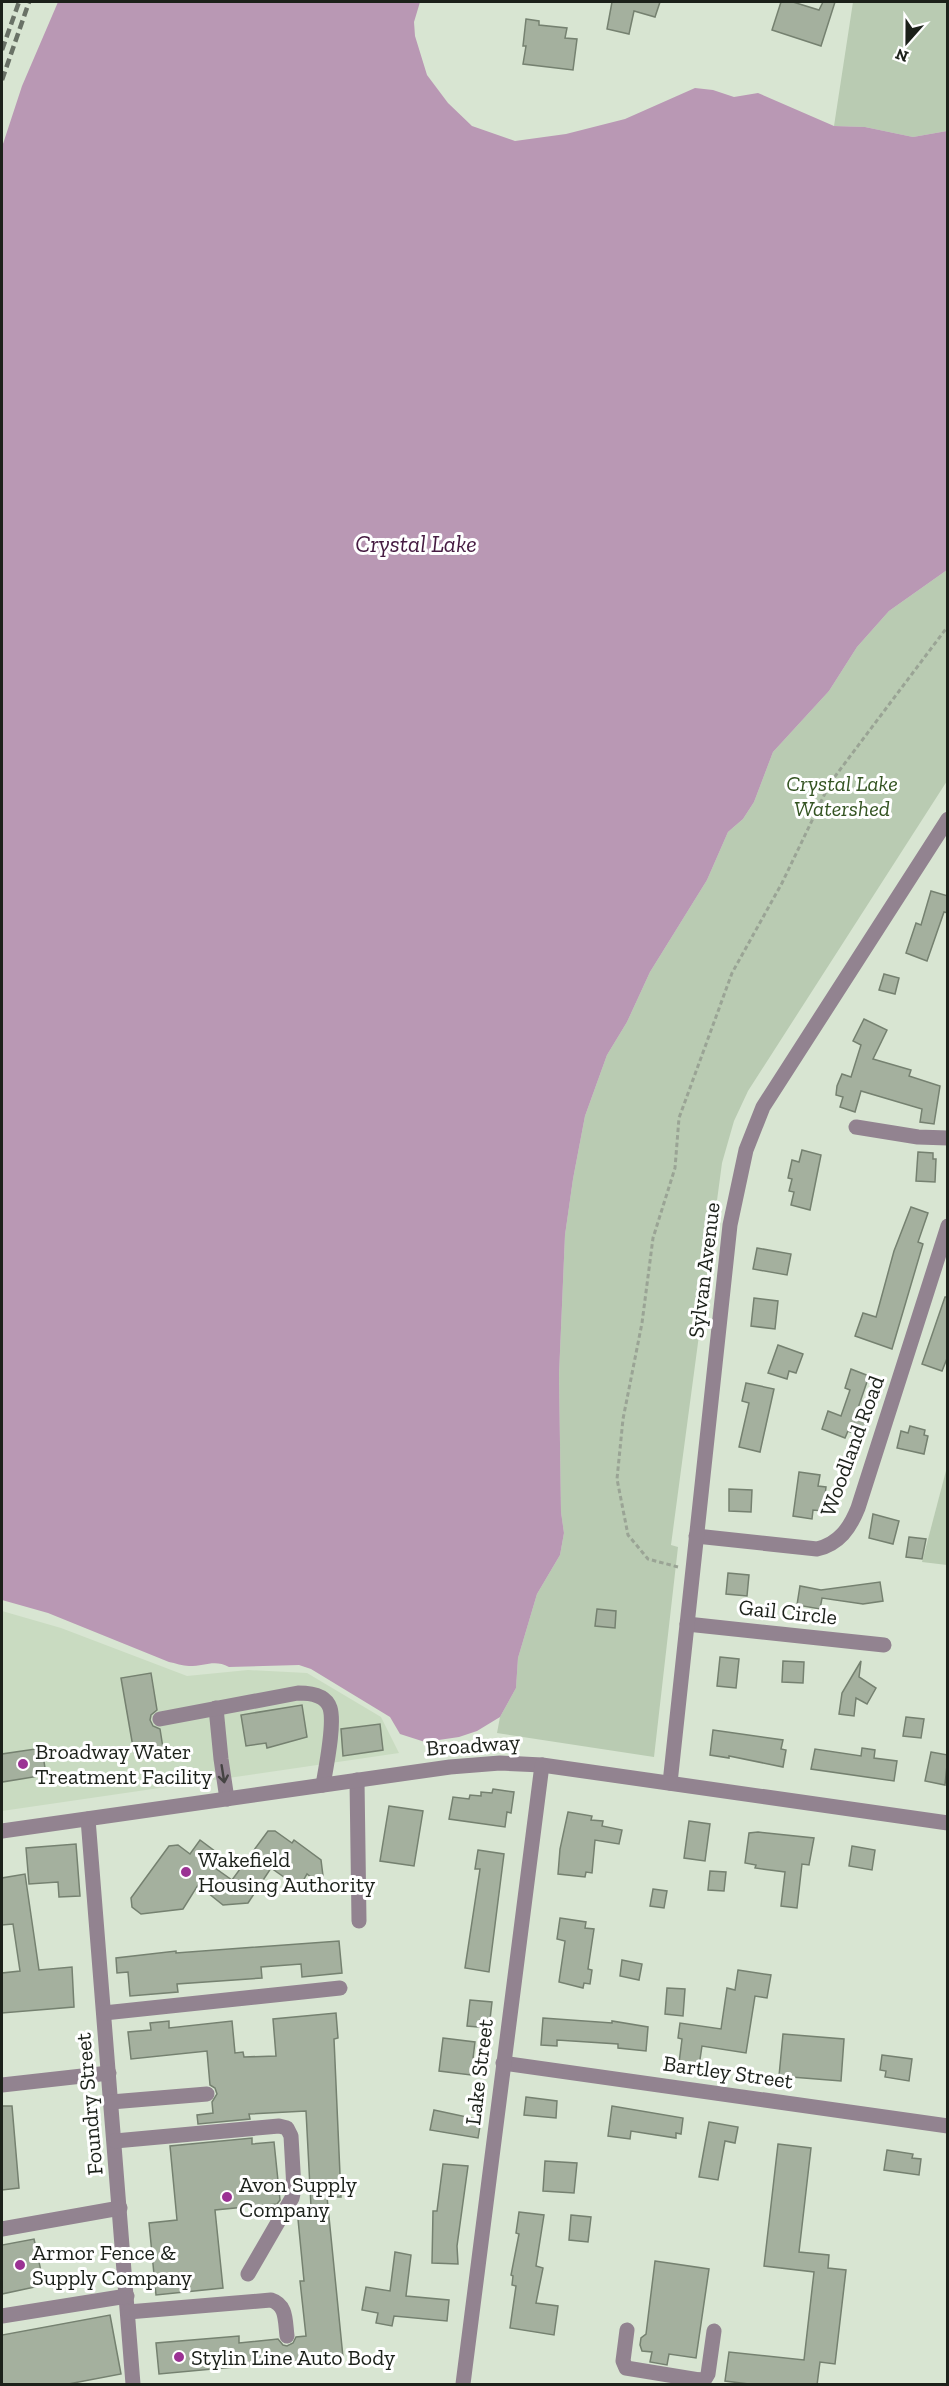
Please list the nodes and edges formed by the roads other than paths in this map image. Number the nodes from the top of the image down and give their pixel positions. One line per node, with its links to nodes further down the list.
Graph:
1 (948, 819): 5 (street, Sylvan Avenue)
2 (856, 1127): 3 (street)
3 (948, 1138)
4 (948, 1226): 5 (street, Woodland Road)
5 (696, 1536): 6 (street, Sylvan Avenue)
6 (687, 1624): 7 (street, Gail Circle); 12 (street, Sylvan Avenue)
7 (884, 1645)
8 (216, 1708): 9 (street); 13 (street); 14 (street, one-way to 14)
9 (160, 1719)
10 (542, 1765): 11 (street, Broadway); 12 (street, Broadway); 21 (street, Lake Street)
11 (357, 1780): 13 (street, Broadway); 18 (street)
12 (670, 1783): 16 (street, Broadway)
13 (323, 1785): 14 (street, Broadway)
14 (227, 1799): 15 (street, Broadway)
15 (88, 1819): 17 (street, Broadway); 20 (street, Foundry Street)
16 (948, 1823)
17 (2, 1832)
18 (359, 1921)
19 (340, 1988): 20 (street)
20 (104, 2013): 22 (street, Foundry Street)
21 (503, 2063): 26 (street, Bartley Street); 39 (street, Lake Street)
22 (109, 2073): 23 (street); 25 (street, Foundry Street)
23 (2, 2085)
24 (207, 2094): 25 (street)
25 (111, 2102): 27 (street, Foundry Street)
26 (948, 2126)
27 (115, 2141): 28 (street, Foundry Street); 30 (street)
28 (120, 2208): 29 (street); 31 (street, Foundry Street)
29 (2, 2229)
30 (248, 2274)
31 (127, 2296): 32 (street, Foundry Street); 33 (street)
32 (128, 2312): 36 (street); 38 (street, Foundry Street)
33 (2, 2316)
34 (627, 2330): 37 (street)
35 (714, 2331): 37 (street)
36 (287, 2336)
37 (639, 2378)
38 (133, 2385)
39 (463, 2385)

